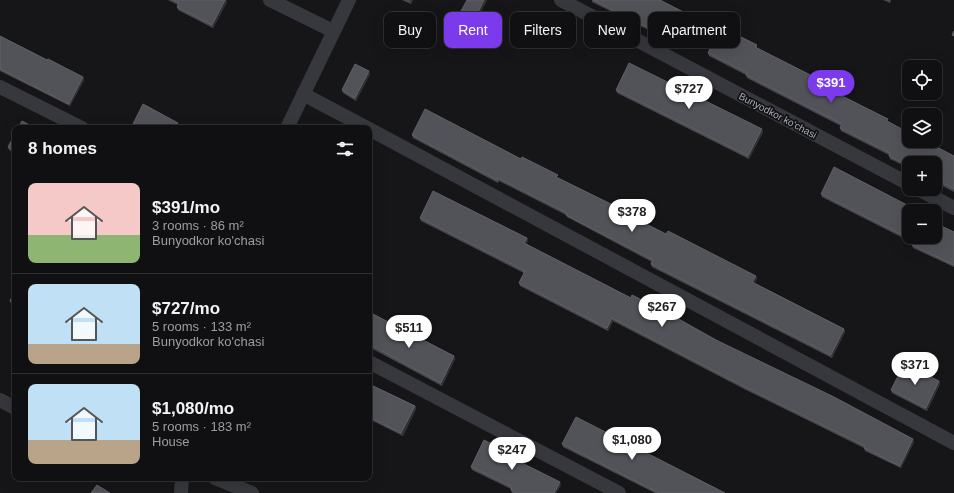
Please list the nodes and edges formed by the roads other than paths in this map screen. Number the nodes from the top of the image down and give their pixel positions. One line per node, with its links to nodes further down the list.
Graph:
1 (270, 0): 4 (street)
2 (349, 0): 4 (street)
3 (562, 0): 11 (street, Bunyodkor ko'chasi)
4 (333, 31): 6 (street)
5 (0, 87): 7 (street)
6 (303, 94): 8 (street); 9 (street)
7 (76, 125)
8 (288, 125)
9 (361, 125)
10 (372, 131): 17 (street)
11 (902, 180)
12 (931, 196): 13 (street)
13 (954, 208)
14 (372, 364): 22 (street)
15 (0, 400): 16 (street)
16 (12, 406)
17 (954, 443)
18 (182, 481): 20 (street)
19 (222, 481): 21 (street)
20 (181, 493)
21 (252, 493)
22 (619, 493)

